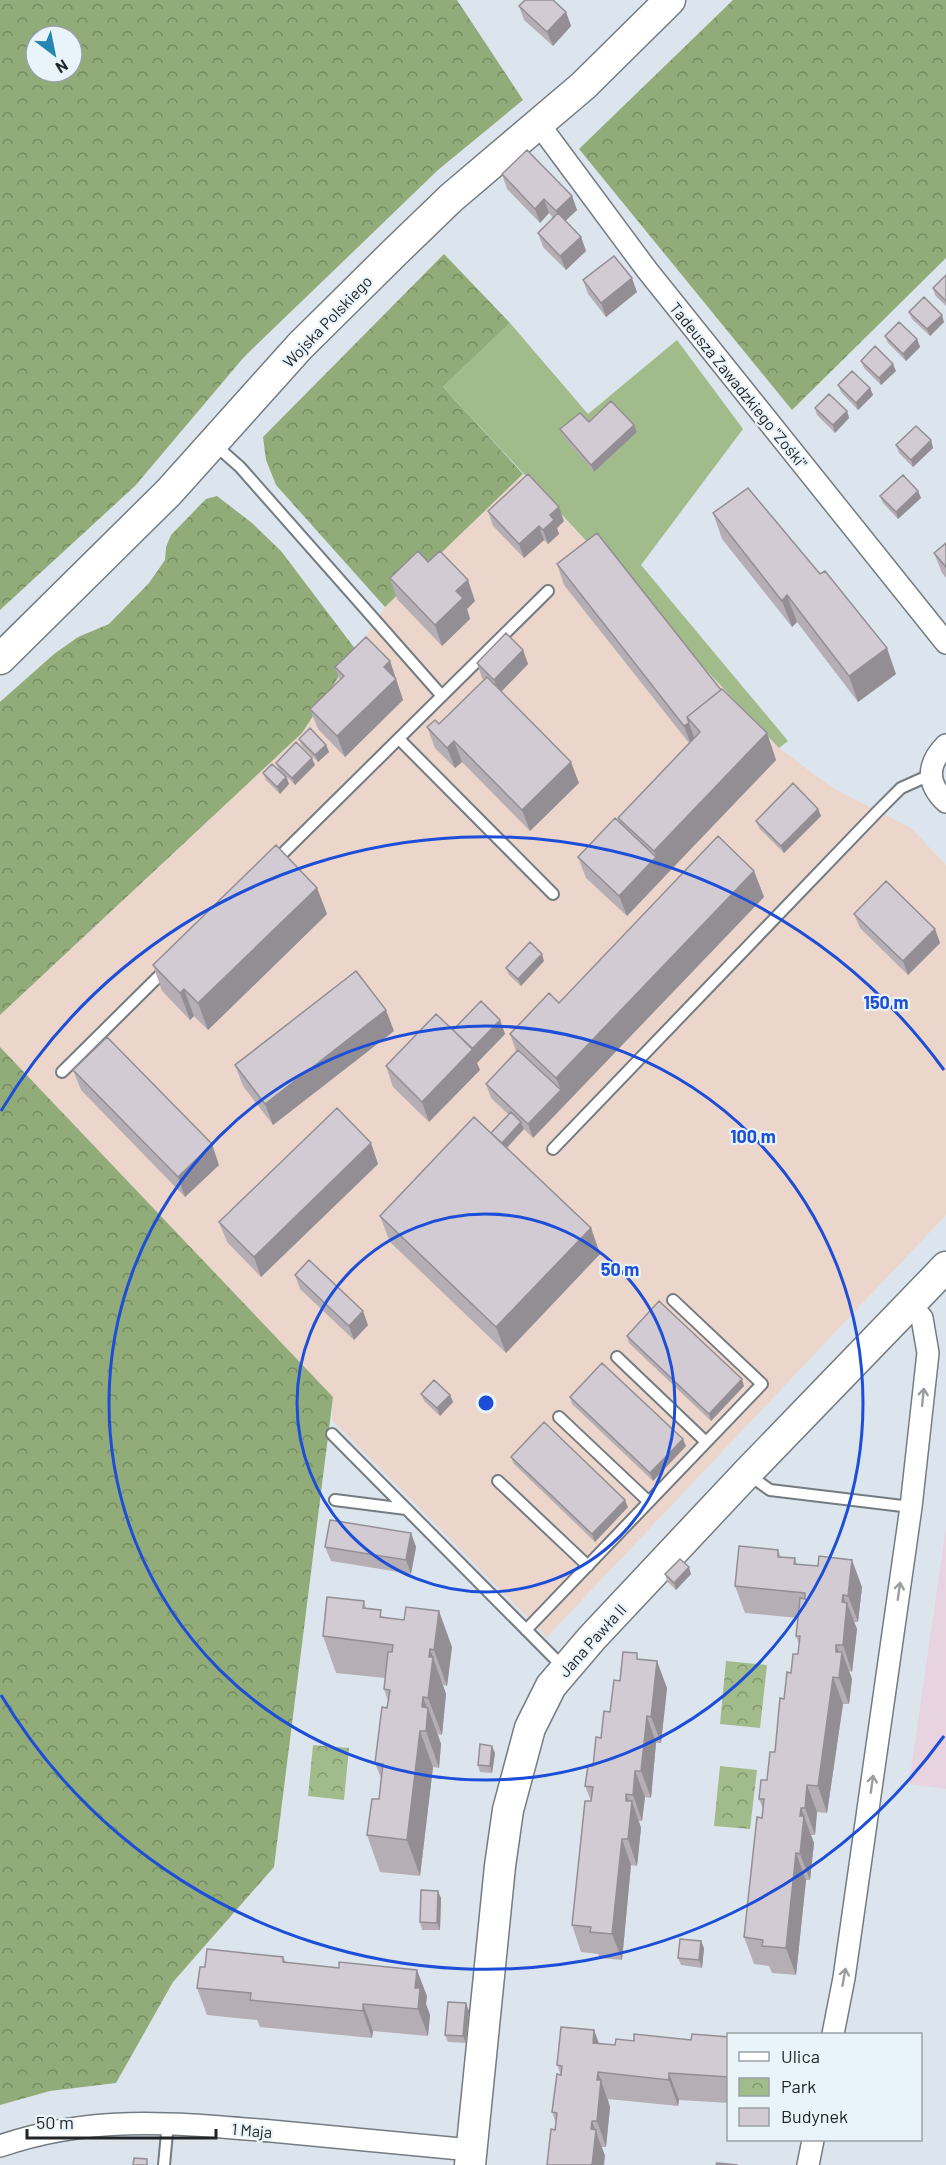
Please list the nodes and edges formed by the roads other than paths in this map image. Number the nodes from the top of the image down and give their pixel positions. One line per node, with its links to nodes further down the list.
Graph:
1 (670, 0): 2 (street, Wojska Polskiego)
2 (538, 123): 3 (street, Wojska Polskiego); 5 (street, Tadeusza Zawadzkiego "Zośki")
3 (214, 444): 6 (street, Wojska Polskiego); 7 (lane)
4 (548, 591): 7 (lane)
5 (946, 644)
6 (0, 659)
7 (442, 696): 8 (lane)
8 (399, 739): 12 (lane); 13 (lane)
9 (946, 745): 10 (street)
10 (930, 775): 11 (street); 16 (lane)
11 (946, 802)
12 (264, 872)
13 (553, 894)
14 (171, 963): 15 (lane)
15 (62, 1072)
16 (553, 1149)
17 (946, 1267): 19 (street, Jana Pawła II)
18 (673, 1300): 23 (lane)
19 (910, 1304): 24 (street, Jana Pawła II); 28 (street, one-way to 19)
20 (617, 1357): 23 (lane)
21 (559, 1417): 27 (lane)
22 (332, 1434): 29 (lane)
23 (706, 1442): 27 (lane)
24 (747, 1473): 28 (lane); 32 (street, Jana Pawła II)
25 (498, 1481): 30 (lane)
26 (334, 1500): 29 (lane)
27 (649, 1502): 30 (lane)
28 (911, 1507): 33 (street, one-way to 28)
29 (406, 1509): 31 (lane)
30 (588, 1566): 31 (lane)
31 (526, 1630): 32 (lane)
32 (564, 1669): 37 (street, Jana Pawła II)
33 (833, 2033)
34 (168, 2122): 36 (street, 1 Maja); 37 (street, 1 Maja); 38 (lane)
35 (813, 2141): 39 (street)
36 (0, 2146)
37 (470, 2158)
38 (164, 2165)
39 (808, 2165)

